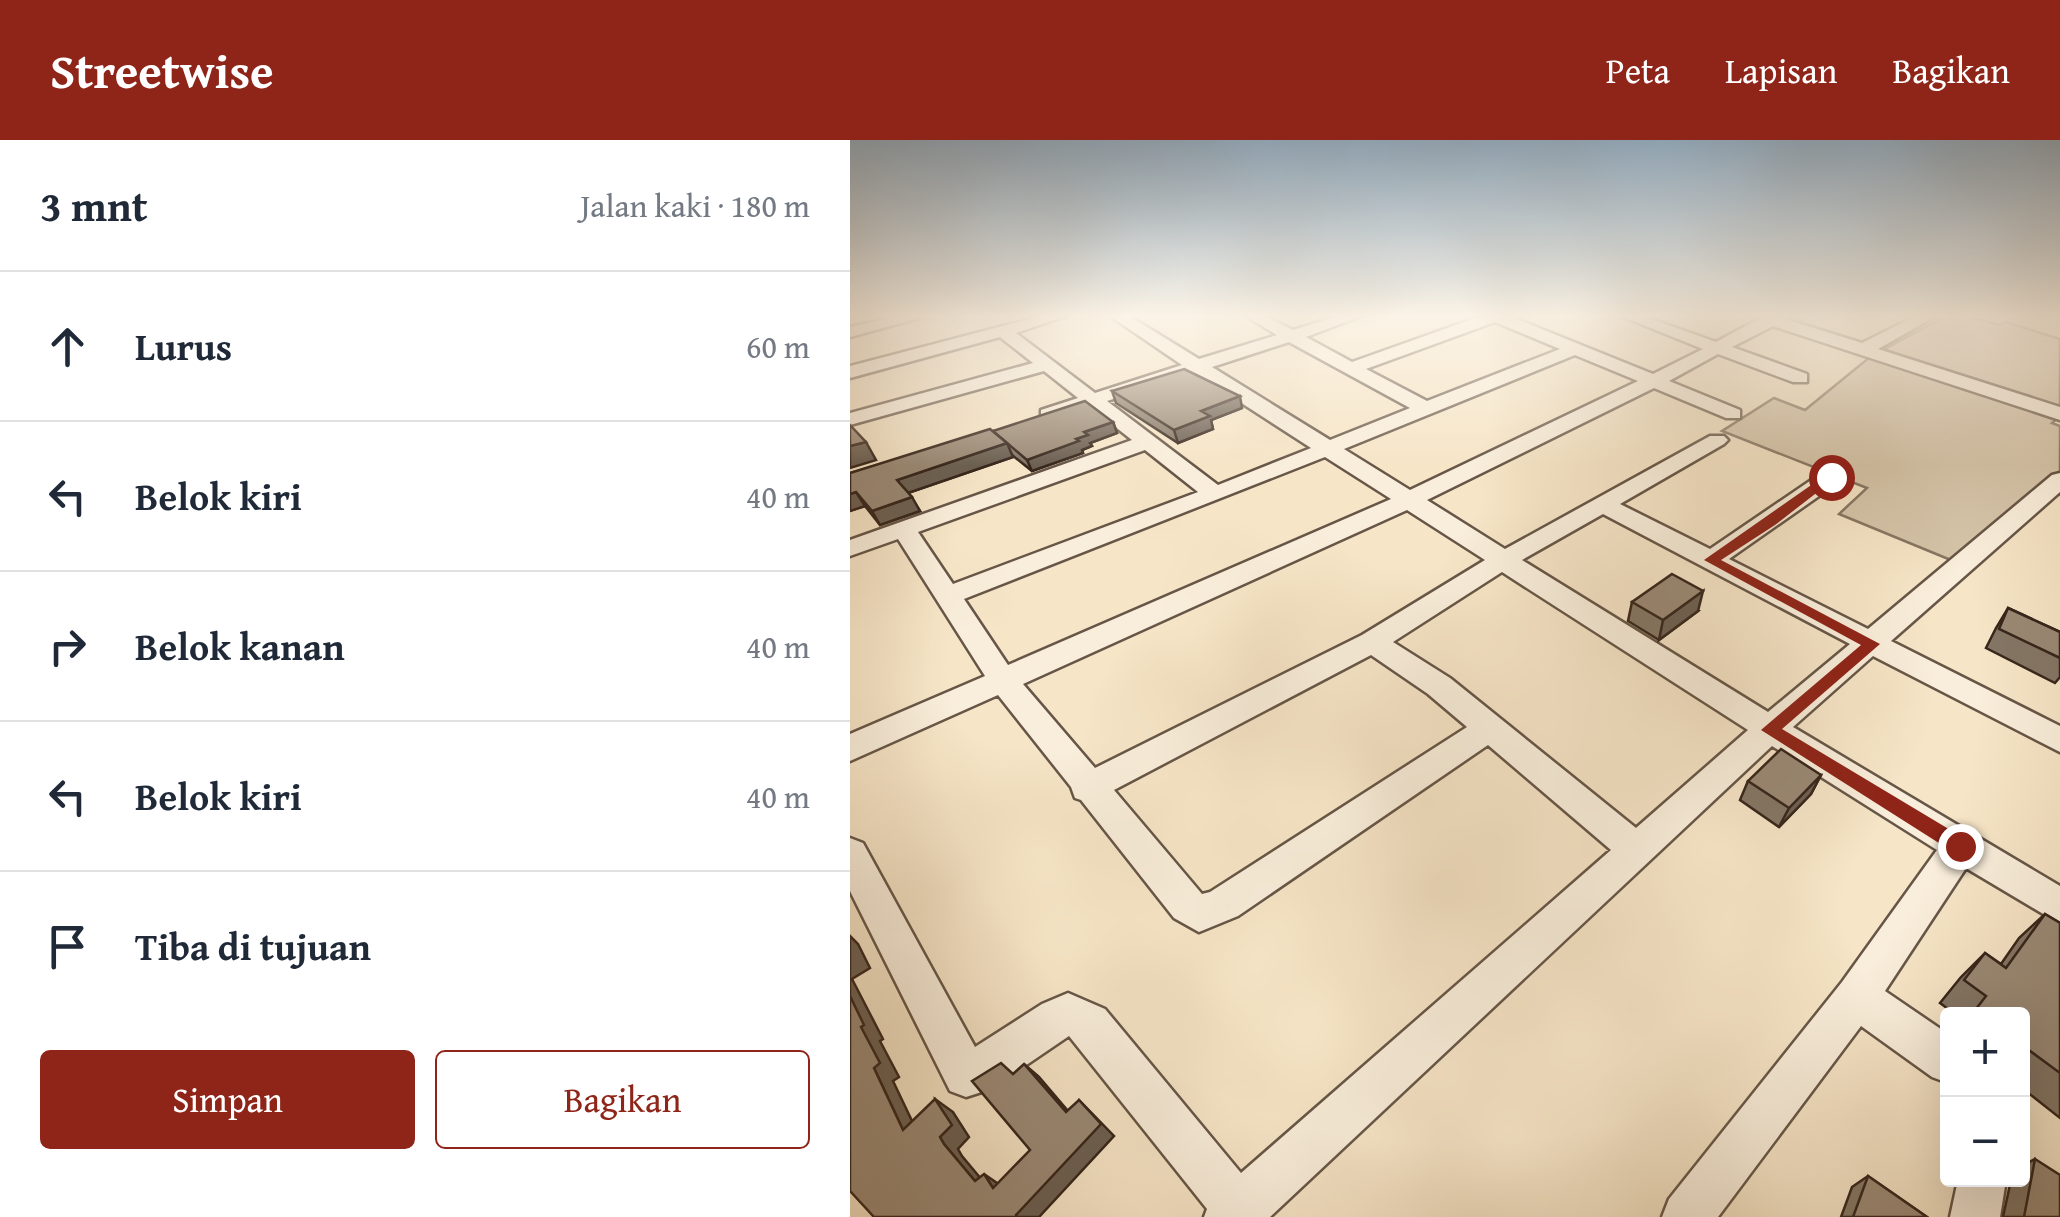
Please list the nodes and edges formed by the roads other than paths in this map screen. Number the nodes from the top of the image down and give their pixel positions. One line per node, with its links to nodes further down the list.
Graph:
1 (1040, 366): 18 (street)
2 (1047, 366): 14 (street)
3 (1343, 366): 11 (street)
4 (1356, 366): 11 (street)
5 (1529, 366): 15 (street)
6 (1616, 366): 13 (street)
7 (1681, 366): 13 (street)
8 (1769, 366): 12 (street)
9 (1916, 366): 17 (street)
10 (1195, 367): 14 (street); 22 (street)
11 (1348, 369): 15 (street)
12 (1800, 378)
13 (1654, 382): 16 (street); 26 (street)
14 (1093, 400): 19 (street); 21 (street)
15 (1423, 407): 22 (street)
16 (1733, 414)
17 (2060, 414)
18 (850, 419)
19 (1018, 424)
20 (1717, 440): 27 (street)
21 (1147, 442): 25 (street); 28 (street)
22 (1328, 449): 25 (street); 26 (street)
23 (1831, 477): 31 (street)
24 (2060, 480): 34 (street)
25 (1215, 494): 32 (street)
26 (1409, 500): 30 (street); 35 (street)
27 (1602, 504): 30 (street); 31 (street)
28 (904, 530): 29 (street); 32 (street)
29 (850, 548)
30 (1506, 559): 33 (street); 37 (street)
31 (1710, 560): 34 (street)
32 (949, 594): 35 (street)
33 (1372, 642): 36 (street); 40 (street)
34 (1872, 644): 37 (street); 38 (street)
35 (1002, 680): 39 (street); 40 (street)
36 (1488, 730): 40 (street); 42 (street)
37 (1770, 730): 41 (street); 42 (street)
38 (2059, 738)
39 (850, 748)
40 (1087, 788)
41 (1960, 846): 44 (street); 45 (street)
42 (1636, 849): 48 (street)
43 (850, 854): 48 (street)
44 (2060, 906)
45 (1857, 997): 46 (street); 49 (street)
46 (1940, 1056)
47 (1981, 1187): 50 (street)
48 (1237, 1214)
49 (1688, 1217)
50 (1976, 1217)

